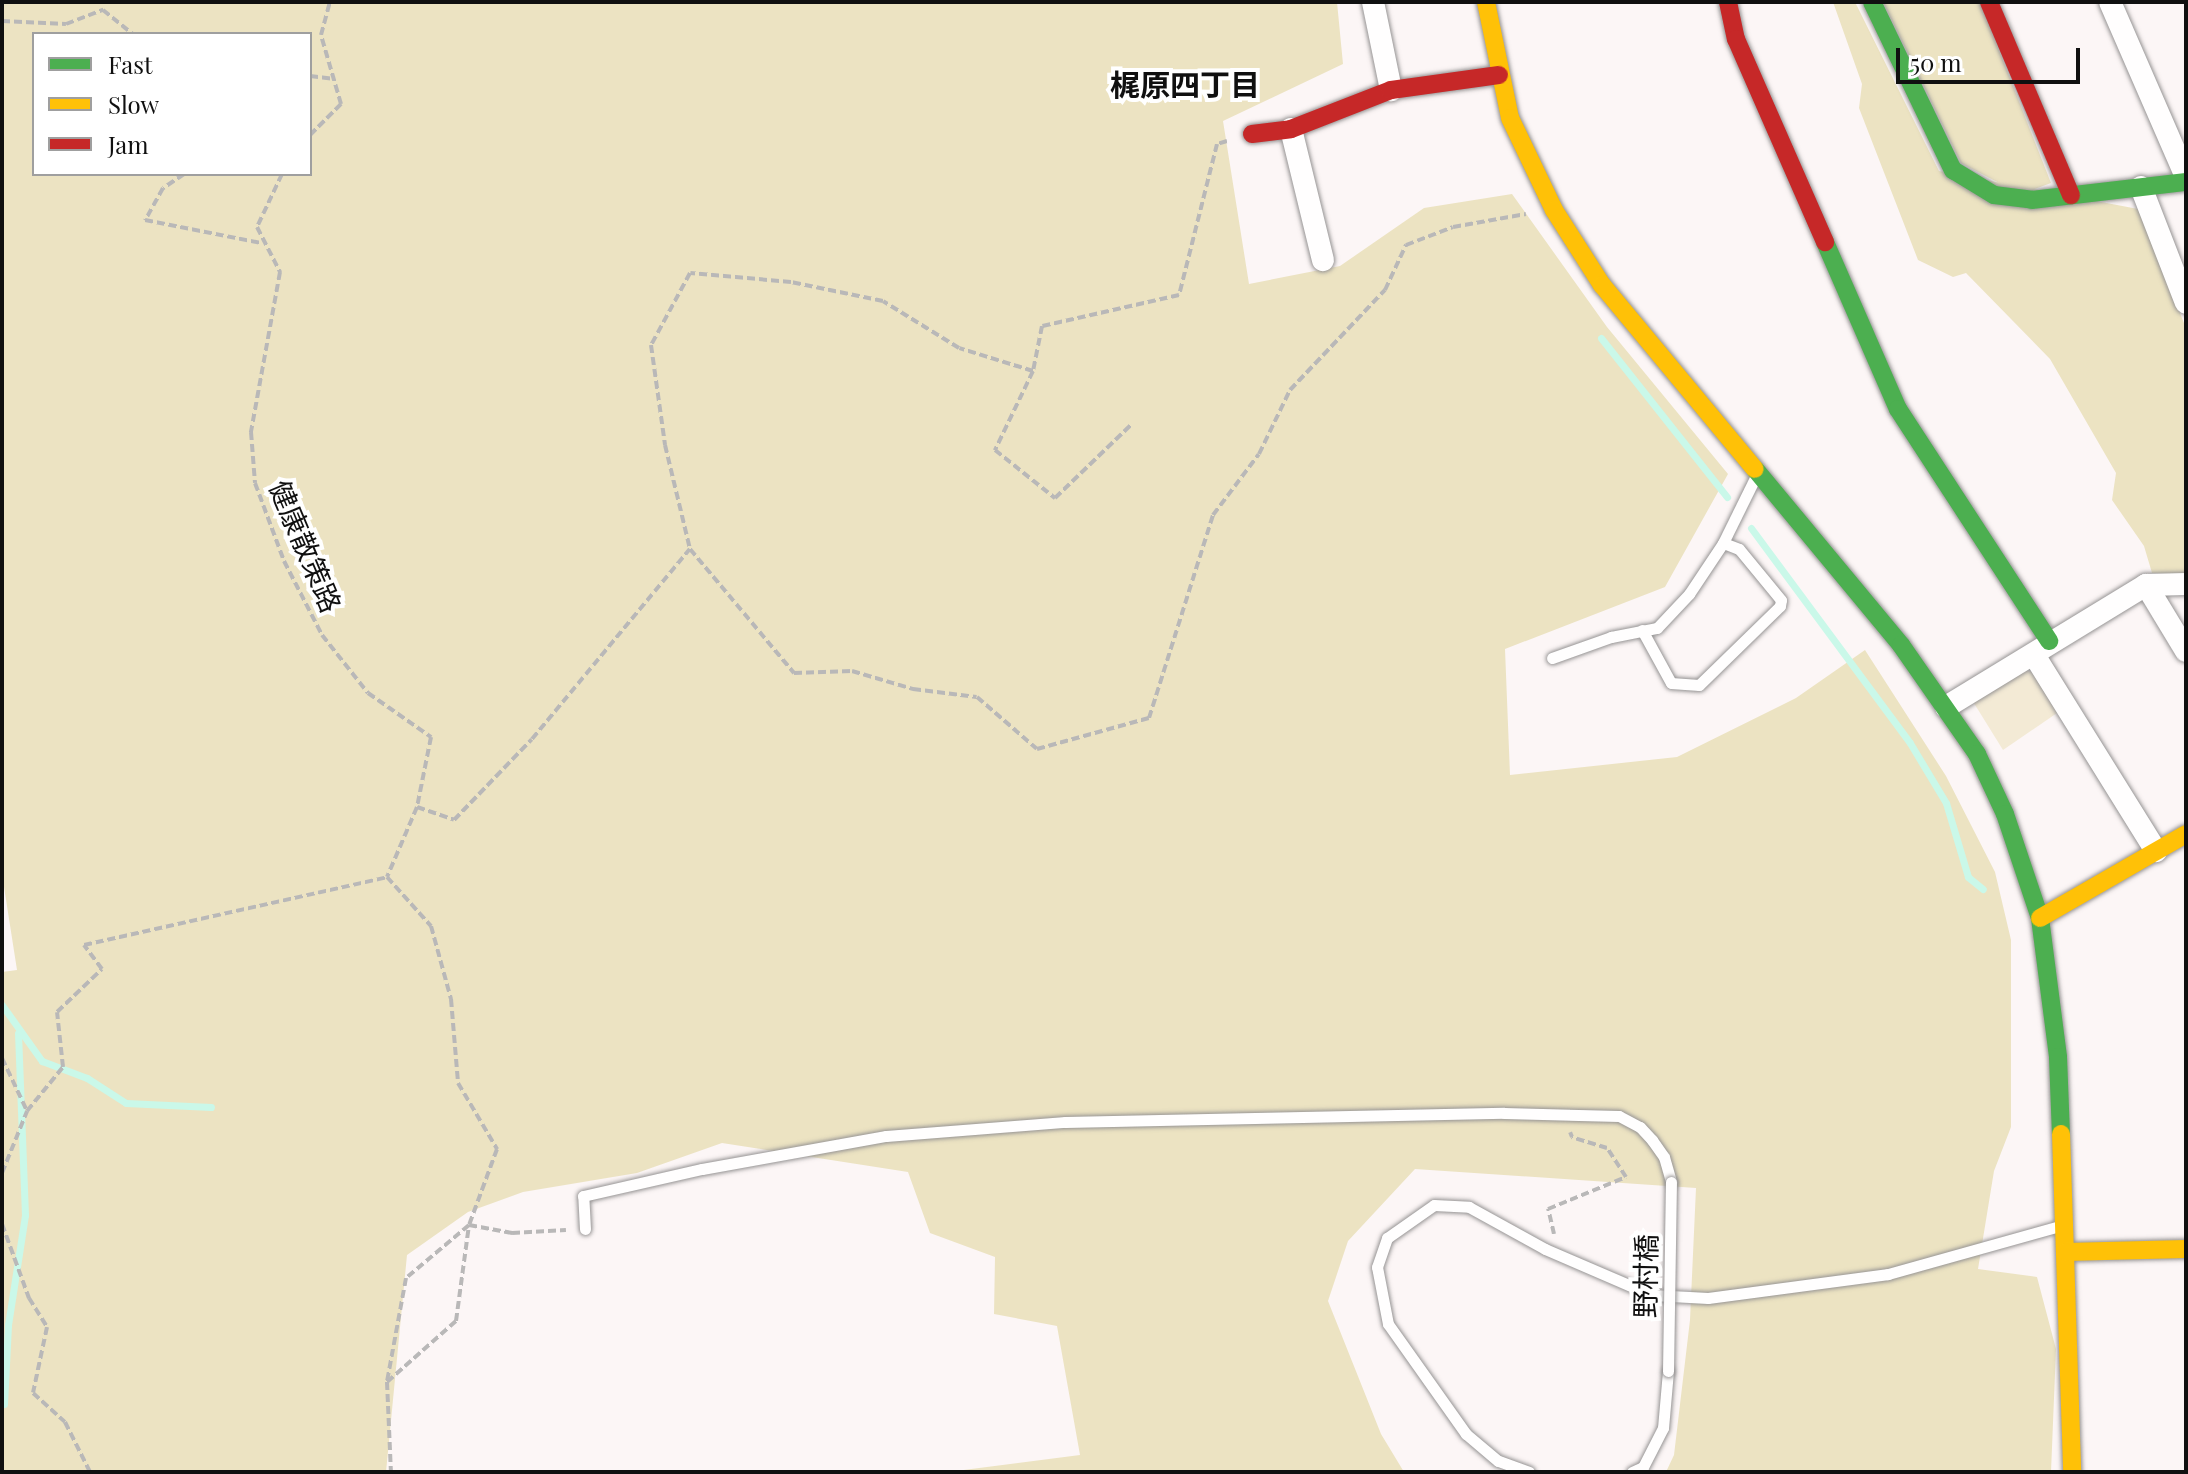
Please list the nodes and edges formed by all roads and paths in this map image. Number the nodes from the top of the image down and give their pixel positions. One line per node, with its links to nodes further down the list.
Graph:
1 (330, 2): 12 (path)
2 (1373, 2): 13 (street)
3 (1486, 2): 10 (street)
4 (1728, 2): 34 (street)
5 (1872, 2): 21 (street)
6 (1989, 2): 21 (street)
7 (2110, 2): 19 (street)
8 (2, 21): 9 (path)
9 (130, 32)
10 (1499, 75): 13 (street); 22 (street)
11 (312, 77): 12 (path)
12 (333, 79): 15 (path)
13 (1391, 90): 14 (street)
14 (1291, 129): 16 (street); 24 (street)
15 (312, 133)
16 (1252, 134): 26 (path)
17 (181, 176): 23 (path)
18 (281, 176): 23 (path)
19 (2186, 180): 20 (street)
20 (2141, 187): 21 (street); 25 (street)
21 (2071, 195)
22 (1554, 210): 28 (street); 30 (path)
23 (261, 243): 38 (path, 健康散策路)
24 (1323, 260)
25 (2186, 303)
26 (1033, 371): 27 (path); 30 (path)
27 (1132, 424)
28 (1758, 472): 29 (lane); 37 (street)
29 (1723, 543): 33 (lane); 33 (lane)
30 (690, 549): 38 (path)
31 (2186, 584): 32 (street)
32 (2146, 585): 34 (street); 35 (street)
33 (1642, 630): 36 (lane)
34 (2042, 648): 37 (street); 40 (street)
35 (2186, 651)
36 (1552, 658)
37 (1946, 707): 42 (street)
38 (417, 807): 41 (path, 健康散策路)
39 (2186, 834): 40 (street)
40 (2156, 851): 42 (street)
41 (387, 877): 44 (path); 48 (path)
42 (2040, 918): 49 (street)
43 (2, 1058): 44 (path)
44 (27, 1111): 46 (path)
45 (1563, 1115): 50 (lane); 53 (path); 58 (lane, 野村橋, bridge)
46 (2, 1173)
47 (2, 1224): 55 (path)
48 (469, 1225): 50 (path); 54 (path); 54 (path)
49 (2063, 1225): 52 (street); 53 (lane)
50 (585, 1229)
51 (2186, 1249): 52 (street)
52 (2065, 1252): 59 (street)
53 (1556, 1254): 57 (lane)
54 (387, 1382): 56 (path)
55 (90, 1472)
56 (391, 1472)
57 (1529, 1472)
58 (1632, 1472)
59 (2072, 1472)

